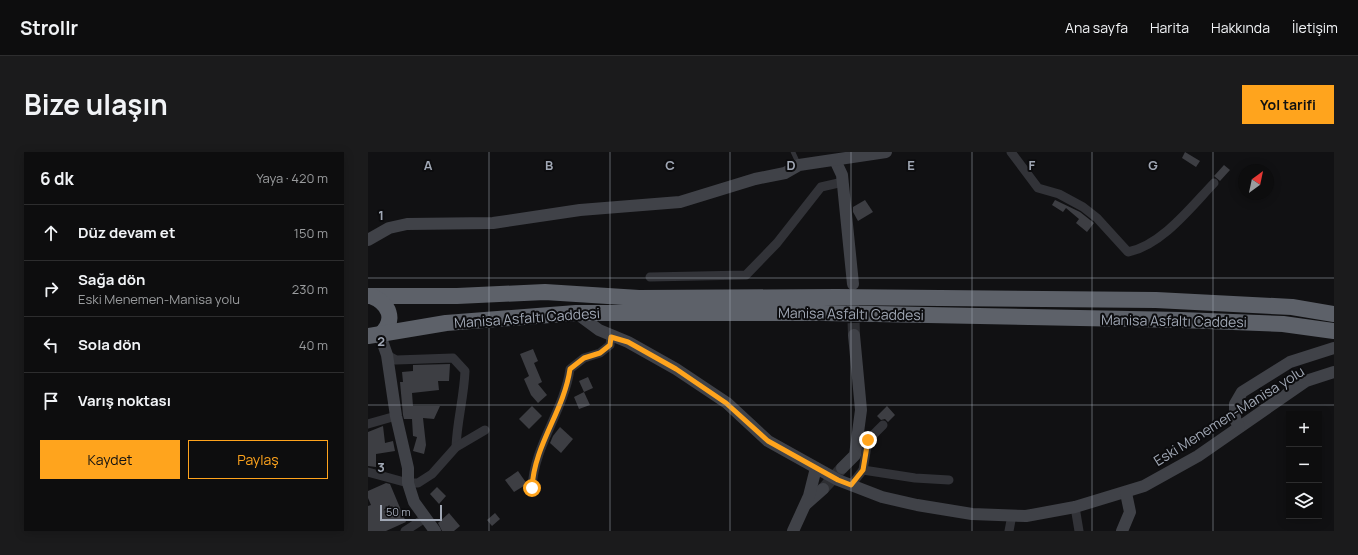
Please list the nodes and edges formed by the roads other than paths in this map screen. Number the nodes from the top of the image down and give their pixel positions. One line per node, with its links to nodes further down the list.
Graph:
1 (794, 152): 5 (lane)
2 (886, 152): 4 (street)
3 (1011, 152): 7 (street)
4 (834, 160): 5 (street); 6 (street)
5 (799, 165): 8 (street)
6 (843, 182): 9 (street); 10 (street)
7 (1214, 183)
8 (368, 240)
9 (650, 277)
10 (853, 284)
11 (369, 294): 13 (highway, Manisa Asfaltı Caddesi); 15 (highway)
12 (576, 313): 14 (highway, Manisa Asfaltı Caddesi); 15 (highway, Manisa Asfaltı Caddesi); 17 (street, Eski Menemen-Manisa yolu)
13 (1334, 314)
14 (1334, 331)
15 (374, 335): 19 (street)
16 (854, 335): 28 (street)
17 (611, 337): 27 (street, Eski Menemen-Manisa yolu); 34 (street)
18 (1334, 348): 24 (street)
19 (387, 355): 21 (street); 26 (street)
20 (1334, 372): 24 (street, Eski Menemen-Manisa yolu)
21 (396, 416): 22 (street); 32 (street)
22 (368, 424)
23 (883, 425): 29 (street)
24 (1239, 427): 36 (street, Eski Menemen-Manisa yolu)
25 (485, 430): 26 (street)
26 (456, 447): 32 (street)
27 (816, 468): 33 (street, Eski Menemen-Manisa yolu); 37 (street)
28 (842, 468)
29 (863, 470): 31 (street); 33 (street)
30 (368, 472): 32 (street)
31 (949, 480)
32 (408, 483): 40 (street)
33 (851, 485): 39 (street, Eski Menemen-Manisa yolu)
34 (532, 488)
35 (823, 488): 37 (street)
36 (1126, 492): 38 (street, Eski Menemen-Manisa yolu); 45 (street)
37 (804, 506): 42 (street)
38 (1075, 507): 39 (street, Eski Menemen-Manisa yolu); 44 (street)
39 (1012, 515): 43 (street)
40 (430, 524): 41 (street)
41 (406, 531)
42 (793, 531)
43 (1009, 531)
44 (1079, 531)
45 (1122, 531)

